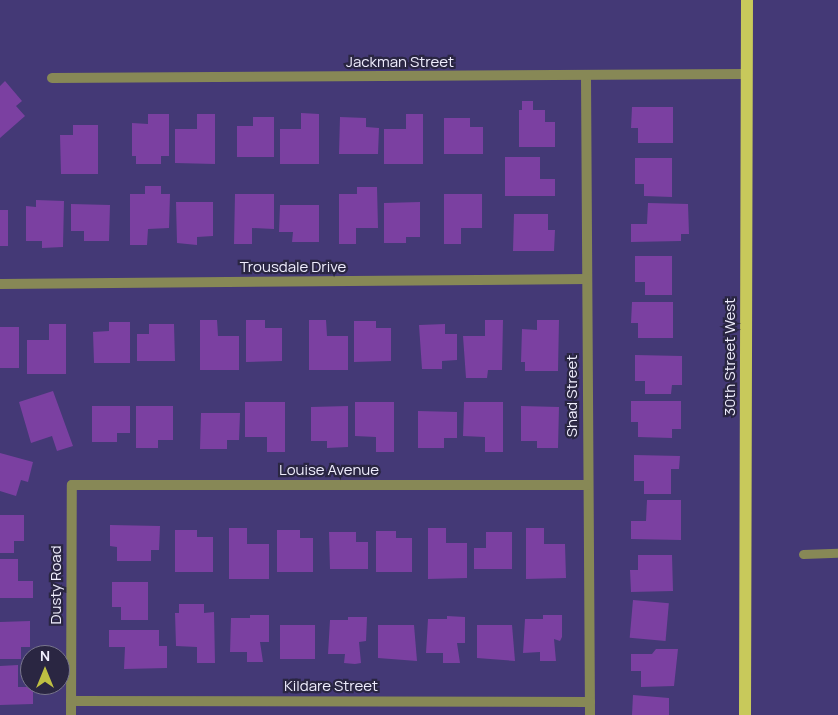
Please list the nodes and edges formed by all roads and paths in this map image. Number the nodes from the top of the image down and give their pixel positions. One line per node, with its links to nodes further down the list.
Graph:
1 (747, 0): 2 (main road, 30th Street West)
2 (747, 74): 3 (street, Jackman Street); 15 (main road, 30th Street West)
3 (586, 77): 4 (street, Jackman Street); 5 (street, Shad Street)
4 (52, 78)
5 (587, 280): 6 (street, Trousdale Drive); 8 (street, Shad Street)
6 (0, 284)
7 (72, 485): 8 (street, Louise Avenue); 11 (street, Dusty Road)
8 (587, 485): 12 (street, Shad Street)
9 (838, 553): 10 (lane)
10 (803, 554)
11 (71, 701): 12 (street, Kildare Street); 13 (street, Dusty Road)
12 (590, 702): 14 (street, Shad Street)
13 (71, 715)
14 (590, 715)
15 (745, 715)

